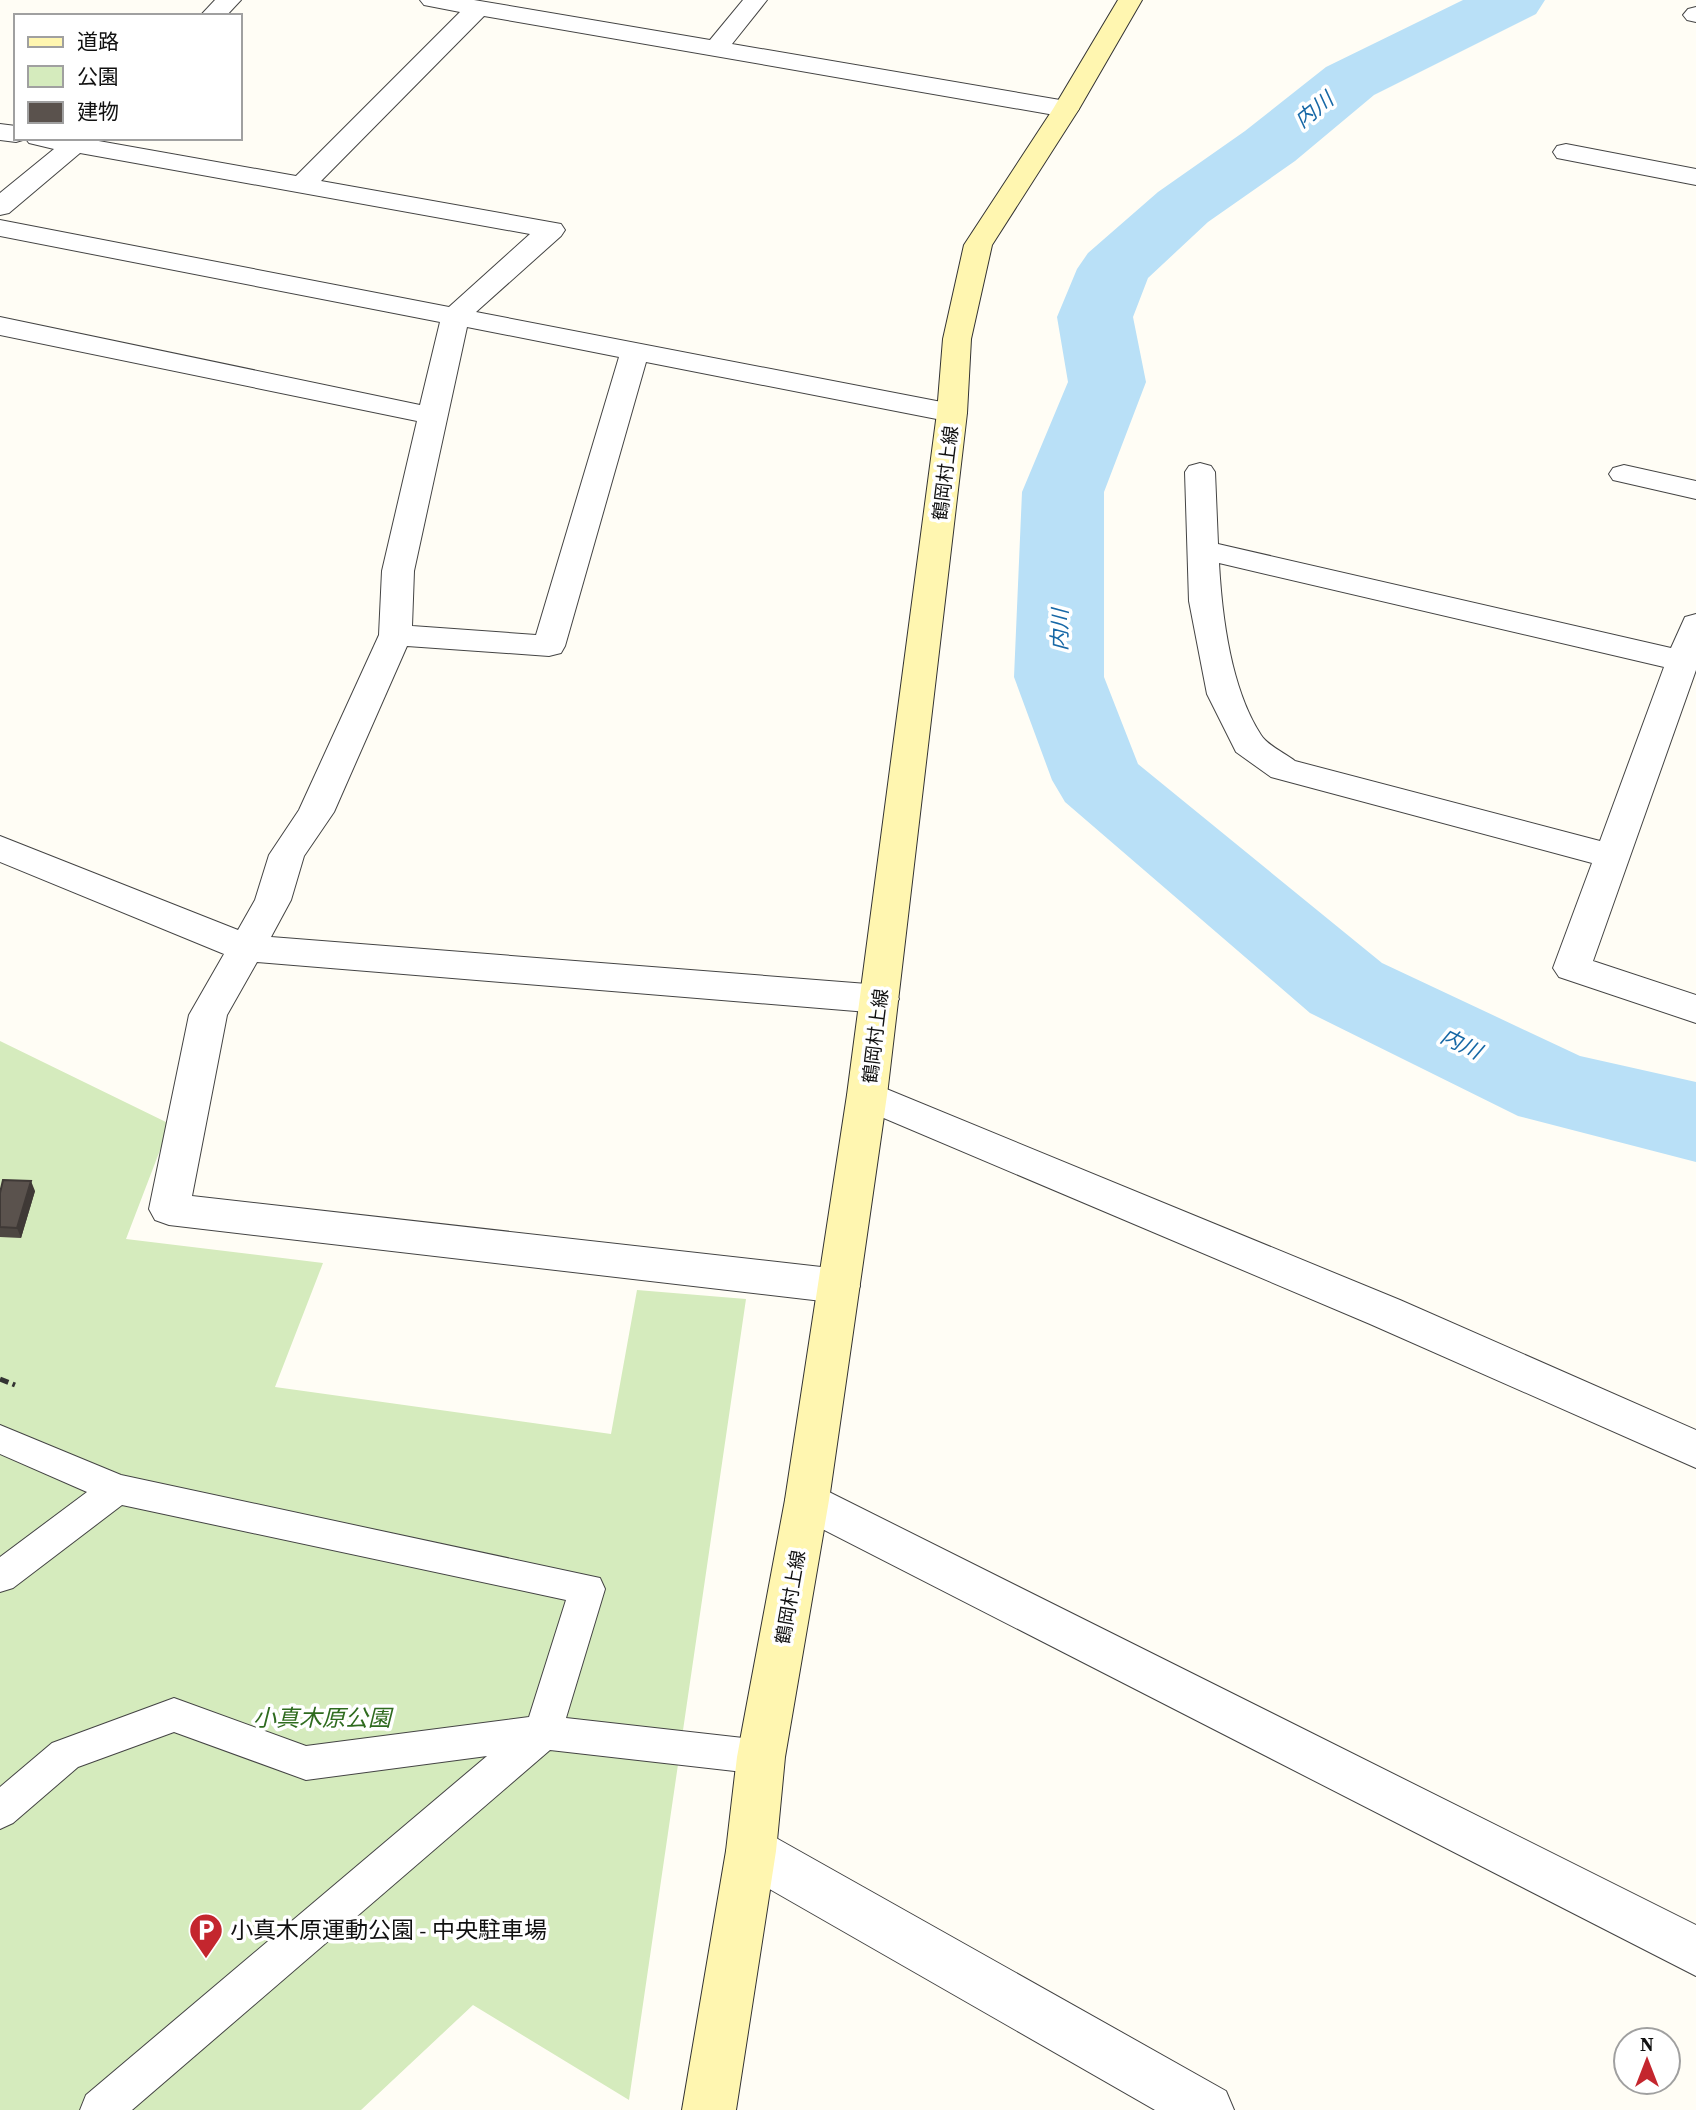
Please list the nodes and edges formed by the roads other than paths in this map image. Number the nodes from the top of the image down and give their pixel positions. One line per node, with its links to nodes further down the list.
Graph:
1 (229, 0): 6 (street)
2 (755, 0): 7 (street)
3 (1130, 0): 8 (main road, 鶴岡村上線)
4 (445, 1): 5 (street)
5 (478, 8): 7 (street); 13 (street)
6 (214, 14)
7 (716, 48): 8 (street)
8 (1066, 108): 19 (main road, 鶴岡村上線)
9 (58, 140): 10 (street)
10 (78, 142): 13 (street); 14 (street)
11 (1566, 152): 12 (street)
12 (1696, 177)
13 (301, 186): 16 (street)
14 (0, 207)
15 (0, 228): 16 (street)
16 (455, 316): 18 (street); 20 (street)
17 (0, 327): 20 (street)
18 (635, 351): 19 (street); 26 (street)
19 (952, 413): 31 (main road, 鶴岡村上線)
20 (433, 416): 26 (street)
21 (1200, 471): 24 (street)
22 (1623, 474): 23 (street)
23 (1696, 490)
24 (1203, 550): 27 (street); 29 (street)
25 (1696, 624): 27 (street)
26 (395, 635): 30 (street)
27 (1683, 661): 29 (street)
28 (0, 848): 30 (street)
29 (1613, 856): 32 (street)
30 (246, 948): 31 (street); 34 (street)
31 (880, 999): 33 (main road, 鶴岡村上線)
32 (1696, 1009)
33 (867, 1095): 34 (main road, 鶴岡村上線); 36 (street)
34 (839, 1286): 38 (main road, 鶴岡村上線)
35 (0, 1439): 37 (lane)
36 (1696, 1450)
37 (117, 1489): 39 (lane); 40 (lane)
38 (807, 1500): 41 (main road, 鶴岡村上線); 44 (street)
39 (0, 1577)
40 (542, 1732): 41 (lane); 42 (lane); 45 (lane)
41 (761, 1757): 43 (main road, 鶴岡村上線)
42 (0, 1811)
43 (751, 1852): 46 (main road, 鶴岡村上線); 47 (street)
44 (1696, 1951)
45 (101, 2110)
46 (709, 2110)
47 (1207, 2110)

